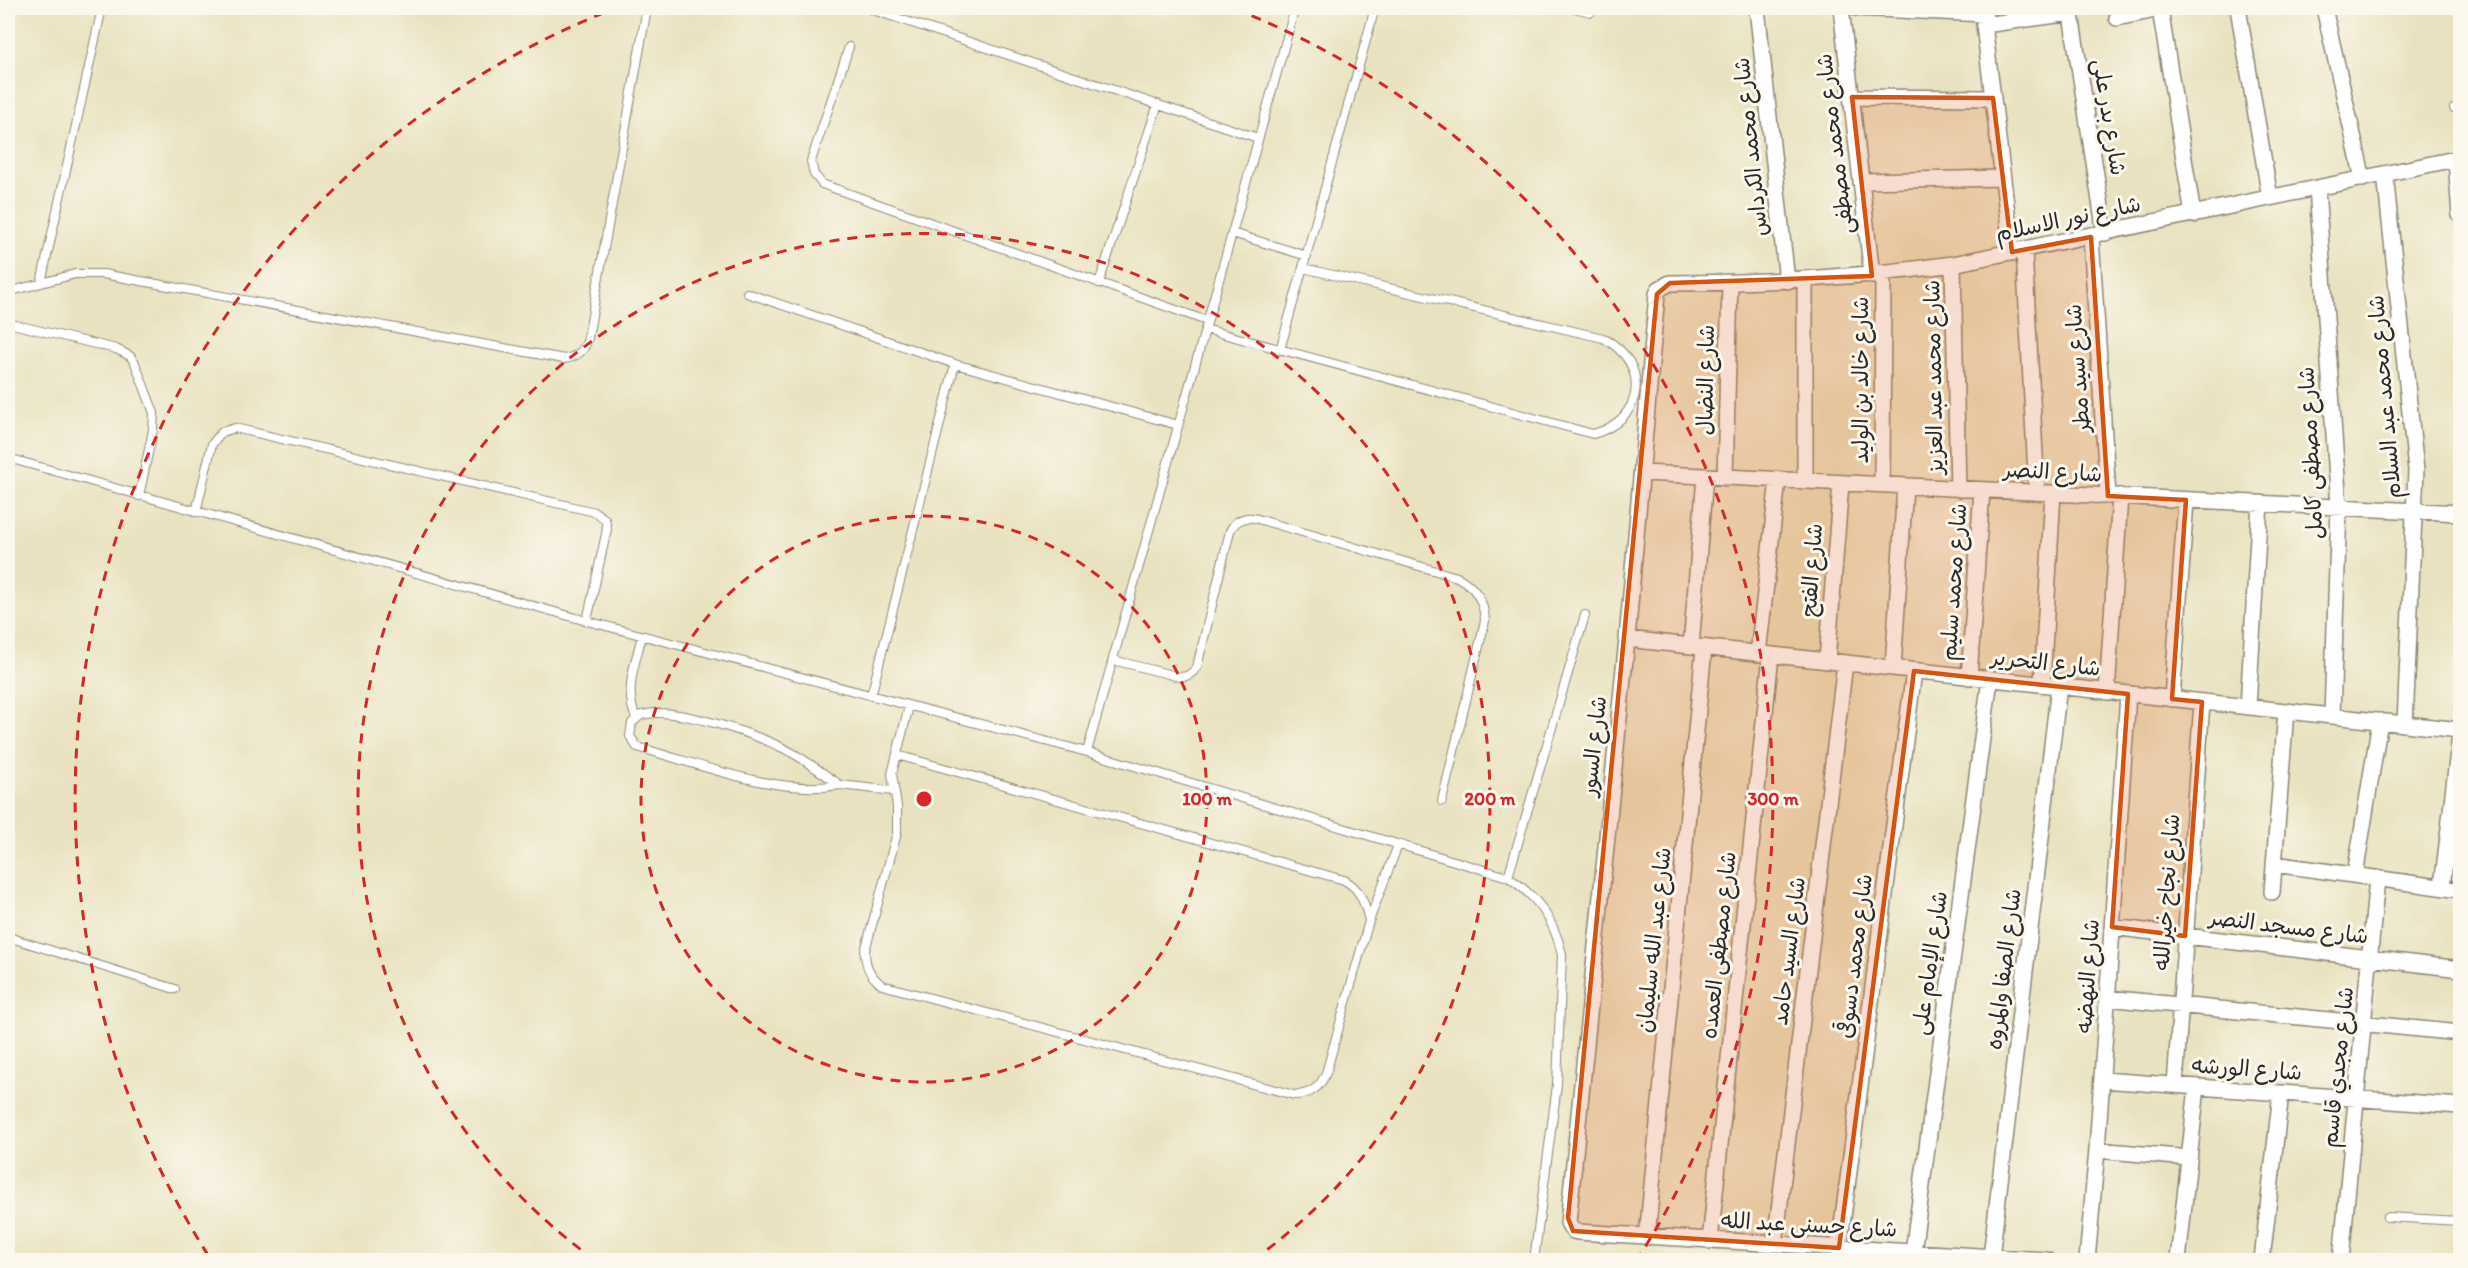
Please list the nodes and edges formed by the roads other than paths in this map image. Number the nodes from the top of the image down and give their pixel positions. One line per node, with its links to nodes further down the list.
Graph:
1 (102, 8): 41 (lane)
2 (647, 8): 41 (lane)
3 (867, 8): 14 (lane)
4 (1295, 8): 22 (lane)
5 (1375, 8): 35 (lane)
6 (1574, 8): 15 (lane)
7 (1758, 8): 39 (street, شارع محمد الكرداس)
8 (1841, 8): 19 (street, شارع محمد مصطفى)
9 (1855, 8): 16 (street)
10 (2163, 8): 17 (street); 30 (street)
11 (2238, 8): 29 (street)
12 (2324, 8): 26 (street)
13 (2071, 10): 16 (street); 33 (street, شارع بدر على)
14 (891, 11): 21 (lane)
15 (1591, 12)
16 (1984, 16): 20 (street)
17 (2117, 18)
18 (849, 47): 42 (lane)
19 (1852, 97): 20 (street); 27 (street, شارع محمد مصطفى)
20 (1993, 98): 25 (street)
21 (1158, 104): 22 (lane); 42 (lane)
22 (1258, 138): 32 (lane)
23 (2458, 159): 24 (street, شارع نور الاسلام); 31 (street)
24 (2385, 174): 26 (street, شارع نور الاسلام); 70 (street, شارع محمد عبد السلام)
25 (2003, 178): 27 (street); 34 (street)
26 (2363, 179): 28 (street, شارع نور الاسلام)
27 (1862, 181): 38 (street, شارع محمد مصطفى)
28 (2317, 188): 29 (street, شارع نور الاسلام); 69 (street, شارع مصطفى كامل)
29 (2270, 198): 30 (street, شارع نور الاسلام)
30 (2193, 214): 33 (street, شارع نور الاسلام)
31 (2460, 215)
32 (1232, 233): 35 (lane); 48 (lane)
33 (2098, 235): 34 (street, شارع نور الاسلام); 66 (street, شارع سيد مطر)
34 (2018, 251): 36 (street, شارع نور الاسلام); 63 (street)
35 (1307, 256): 37 (lane)
36 (1953, 264): 38 (street, شارع نور الاسلام); 61 (street, شارع محمد عبد العزيز)
37 (1303, 268): 49 (lane); 49 (lane)
38 (1877, 275): 40 (street, شارع نور الاسلام); 59 (street, شارع خالد بن الوليد)
39 (1787, 281): 40 (street, شارع نور الاسلام); 44 (street, شارع نور الاسلام)
40 (1805, 281): 57 (street)
41 (41, 283): 45 (lane)
42 (1099, 283): 48 (lane)
43 (1679, 283): 44 (street, شارع نور الاسلام); 53 (street, شارع السور)
44 (1730, 283): 55 (street, شارع النضال)
45 (8, 292)
46 (747, 293): 50 (lane)
47 (8, 323): 65 (lane)
48 (1206, 325): 49 (lane); 51 (lane)
49 (1280, 350)
50 (956, 364): 51 (lane); 90 (lane)
51 (1178, 425): 79 (lane)
52 (8, 458): 65 (lane)
53 (1642, 474): 54 (street, شارع النصر); 76 (street, شارع السور)
54 (1705, 477): 55 (street, شارع النصر); 77 (street, شارع عبد الله سليمان)
55 (1725, 478): 56 (street, شارع النصر)
56 (1778, 480): 57 (street, شارع النصر); 78 (street, شارع مصطفى العمده)
57 (1804, 481): 58 (street, شارع النصر)
58 (1840, 483): 59 (street, شارع النصر); 80 (street, شارع الفتح)
59 (1882, 485): 60 (street, شارع النصر)
60 (1905, 486): 61 (street, شارع النصر); 82 (street)
61 (1958, 489): 62 (street, شارع النصر)
62 (1982, 490): 63 (street, شارع النصر); 84 (street, شارع محمد سليم)
63 (2037, 492): 64 (street, شارع النصر)
64 (2053, 493): 66 (street, شارع النصر); 86 (street)
65 (139, 496): 71 (lane)
66 (2114, 496): 67 (street, شارع النصر); 88 (street, شارع سيد مطر)
67 (2186, 500): 68 (street, شارع النصر); 91 (street)
68 (2260, 503): 69 (street, شارع النصر); 94 (street)
69 (2339, 507): 70 (street, شارع النصر); 96 (street, شارع مصطفى كامل)
70 (2416, 510): 72 (street, شارع النصر); 99 (street, شارع محمد عبد السلام)
71 (195, 512): 74 (lane); 74 (lane)
72 (2460, 513)
73 (1585, 615): 110 (lane)
74 (587, 621): 75 (lane)
75 (642, 636): 90 (lane); 97 (lane)
76 (1627, 639): 77 (street, شارع التحرير); 136 (street, شارع السور)
77 (1697, 647): 78 (street, شارع التحرير); 137 (street, شارع عبد الله سليمان)
78 (1764, 654): 80 (street, شارع التحرير); 138 (street, شارع مصطفى العمده)
79 (1113, 660): 102 (lane); 106 (lane)
80 (1827, 661): 81 (street, شارع التحرير)
81 (1845, 663): 82 (street, شارع التحرير); 139 (street, شارع السيد حامد)
82 (1893, 668): 83 (street, شارع التحرير)
83 (1914, 671): 84 (street, شارع التحرير); 140 (street, شارع محمد دسوقى)
84 (1969, 676): 85 (street, شارع التحرير)
85 (1990, 679): 86 (street, شارع التحرير); 141 (street, شارع الإمام على)
86 (2042, 684): 87 (street, شارع التحرير)
87 (2059, 686): 88 (street, شارع التحرير); 142 (street, شارع الصفا والمروه)
88 (2107, 692): 89 (street, شارع التحرير)
89 (2128, 694): 91 (street, شارع التحرير); 116 (street, شارع النهضه)
90 (871, 696): 93 (lane)
91 (2172, 699): 92 (street, شارع التحرير)
92 (2202, 702): 94 (street, شارع التحرير); 117 (street, شارع نجاح خيرالله)
93 (909, 706): 102 (lane); 103 (lane)
94 (2247, 707): 95 (street, شارع التحرير)
95 (2286, 711): 96 (street, شارع التحرير); 108 (street)
96 (2332, 716): 98 (street, شارع التحرير)
97 (636, 718): 104 (lane); 104 (lane)
98 (2380, 721): 99 (street, شارع التحرير); 109 (street)
99 (2405, 724): 100 (street, شارع التحرير)
100 (2460, 730)
101 (2460, 735): 112 (street)
102 (1087, 752): 107 (lane)
103 (897, 755): 105 (lane); 115 (lane)
104 (840, 785): 105 (lane)
105 (894, 791): 115 (lane)
106 (1442, 801)
107 (1398, 845): 110 (lane); 115 (lane)
108 (2274, 864): 109 (street); 114 (street)
109 (2355, 875): 111 (street)
110 (1508, 878): 143 (lane)
111 (2377, 878): 112 (street); 119 (street, شارع مجدي قاسم)
112 (2442, 887): 113 (street)
113 (2460, 890)
114 (2271, 892)
115 (1370, 921)
116 (2112, 927): 117 (street, شارع مسجد النصر); 122 (street, شارع النهضه)
117 (2185, 936): 119 (street, شارع مسجد النصر); 123 (street, شارع نجاح خيرالله)
118 (8, 937): 121 (lane)
119 (2370, 958): 120 (street, شارع مسجد النصر); 124 (street, شارع مجدي قاسم)
120 (2460, 969)
121 (175, 989)
122 (2107, 998): 123 (street); 126 (street, شارع النهضه)
123 (2181, 1005): 124 (street); 127 (street, شارع نجاح خيرالله)
124 (2363, 1024): 125 (street); 130 (street, شارع مجدي قاسم)
125 (2460, 1034)
126 (2103, 1080): 127 (street, شارع الورشه); 132 (street, شارع النهضه)
127 (2175, 1085): 128 (street, شارع الورشه)
128 (2196, 1087): 129 (street, شارع الورشه); 133 (street)
129 (2280, 1093): 130 (street, شارع الورشه); 147 (street)
130 (2356, 1098): 131 (street, شارع الورشه); 148 (street, شارع مجدي قاسم)
131 (2460, 1106)
132 (2097, 1150): 133 (street); 145 (street, شارع النهضه)
133 (2189, 1158): 146 (street)
134 (2387, 1217): 135 (lane)
135 (2460, 1221)
136 (1570, 1228): 137 (street, شارع حسنى عبد الله)
137 (1647, 1237): 138 (street, شارع حسنى عبد الله)
138 (1710, 1240): 139 (street, شارع حسنى عبد الله)
139 (1775, 1244): 140 (street, شارع حسنى عبد الله)
140 (1839, 1248): 141 (street, شارع حسنى عبد الله)
141 (1913, 1252): 142 (street, شارع حسنى عبد الله)
142 (1991, 1257): 144 (street, شارع حسنى عبد الله)
143 (1534, 1260)
144 (2047, 1260)
145 (2087, 1260)
146 (2178, 1260)
147 (2262, 1260)
148 (2341, 1260)

